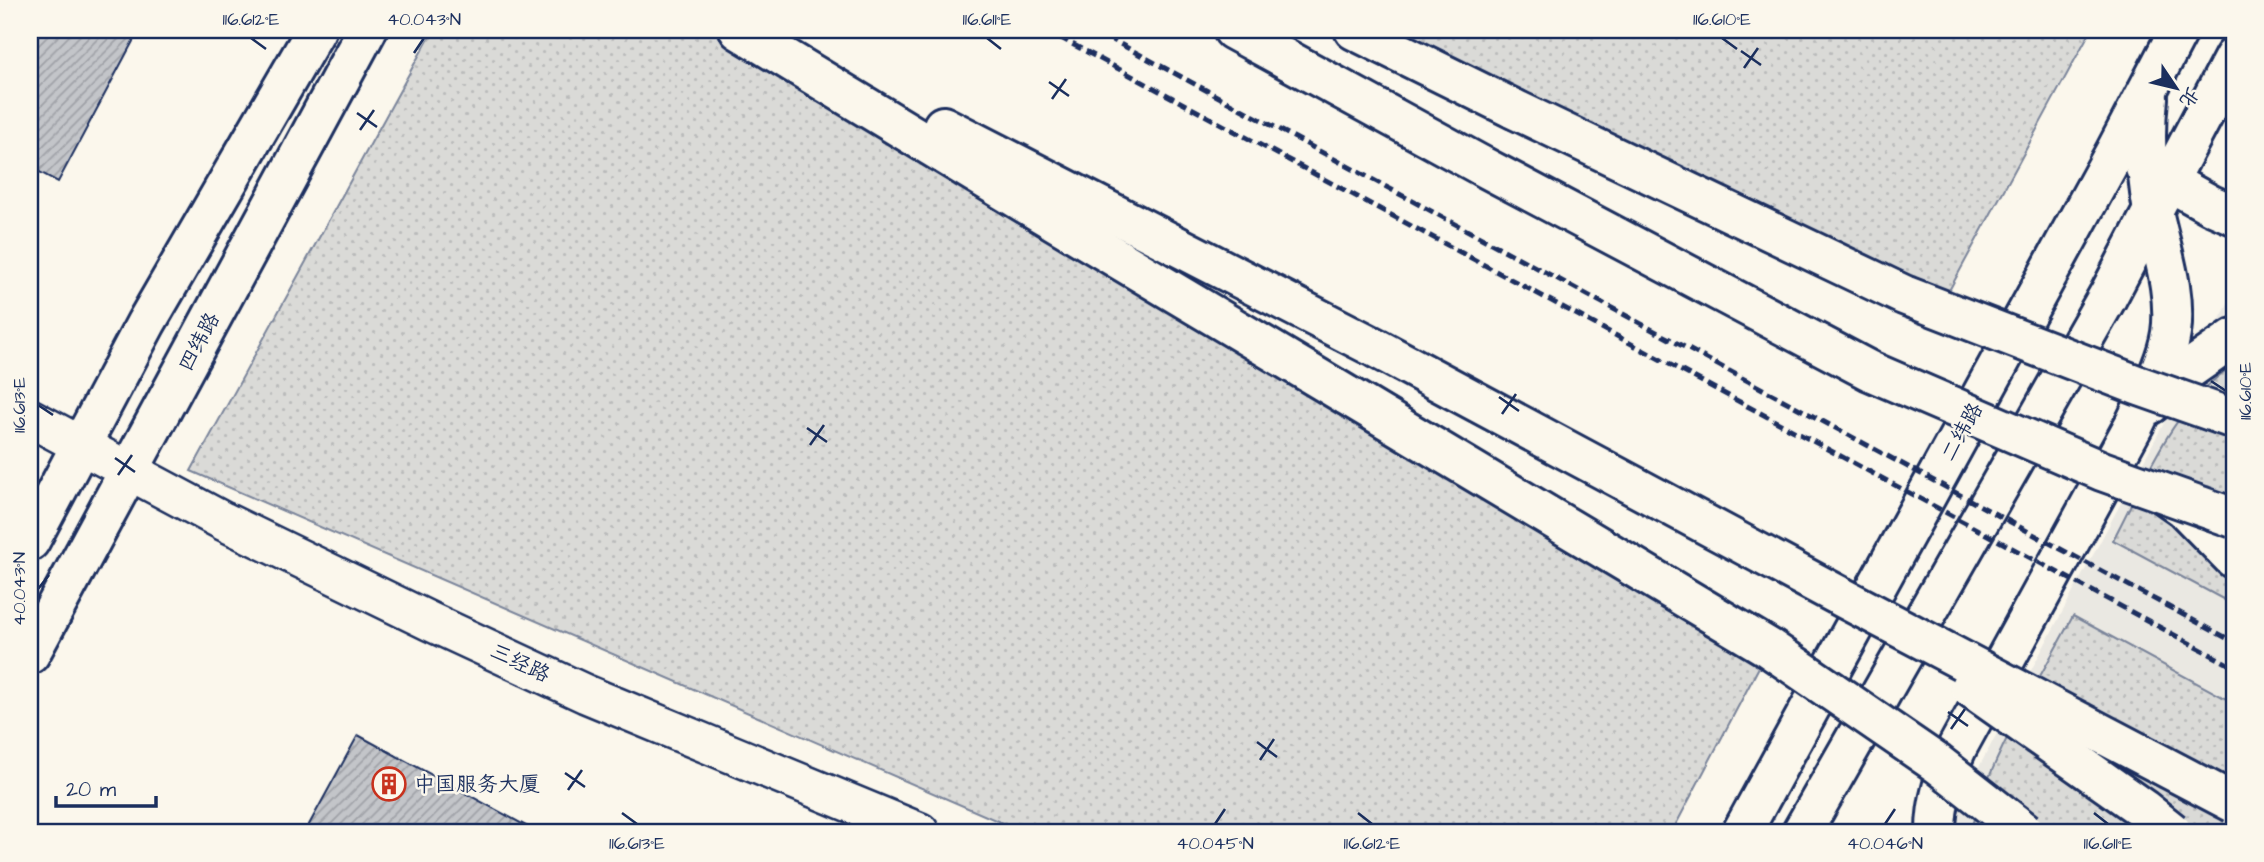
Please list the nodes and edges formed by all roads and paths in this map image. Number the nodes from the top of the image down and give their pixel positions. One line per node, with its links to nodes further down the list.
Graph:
1 (316, 30): 15 (main road)
2 (367, 30): 16 (main road, 四纬路)
3 (739, 30): 28 (main road, bridge)
4 (758, 30): 21 (main road, bridge)
5 (1233, 30): 17 (main road, bridge)
6 (1354, 30): 13 (main road, bridge)
7 (2179, 30): 9 (main road, 二纬路)
8 (2234, 57): 9 (main road, 二纬路)
9 (2146, 177): 10 (main road); 14 (main road); 25 (main road, 二纬路); 26 (main road, 二纬路)
10 (2234, 215)
11 (2234, 338): 14 (main road)
12 (30, 418): 15 (street, 三经路)
13 (2234, 419)
14 (2135, 423): 27 (main road)
15 (81, 446): 16 (street, 三经路); 19 (main road)
16 (129, 472): 22 (main road, 四纬路); 24 (street, 三经路)
17 (2164, 494): 18 (main road, bridge); 20 (main road)
18 (2234, 518)
19 (30, 541)
20 (2234, 559)
21 (1849, 601): 23 (main road, bridge); 29 (main road, bridge)
22 (30, 654)
23 (2234, 803)
24 (920, 832)
25 (1742, 832)
26 (1802, 832)
27 (1936, 832)
28 (2025, 832)
29 (2172, 832)

